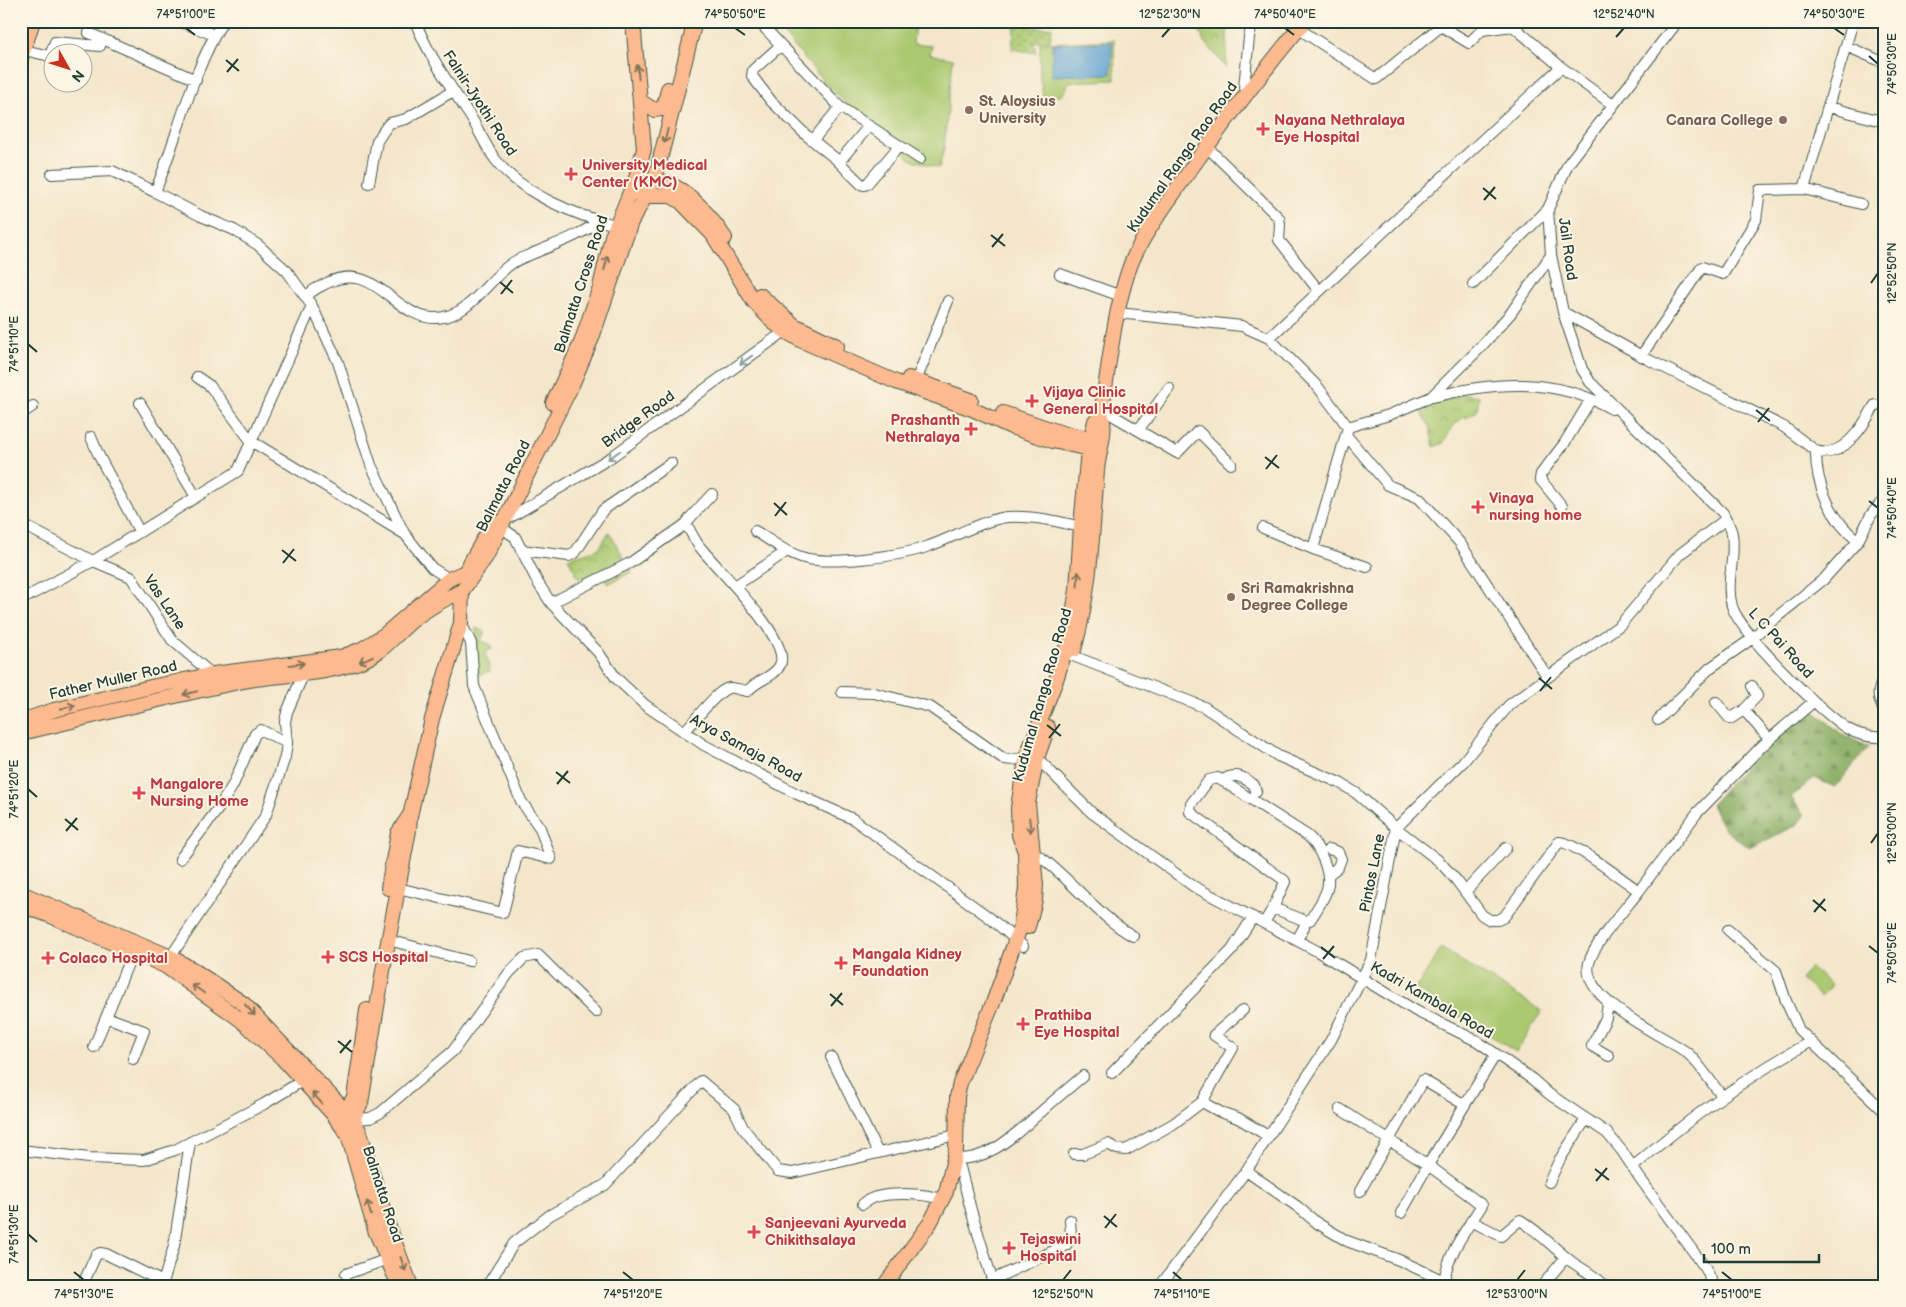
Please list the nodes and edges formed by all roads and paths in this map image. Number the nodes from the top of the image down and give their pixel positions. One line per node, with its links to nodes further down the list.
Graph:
1 (33, 21): 21 (main road)
2 (179, 21): 16 (street)
3 (223, 21): 16 (street)
4 (415, 21): 25 (street, Falnir-Jyothi Road)
5 (634, 21): 27 (main road, Balmatta Cross Road, one-way to 5)
6 (694, 21): 17 (main road, Balmatta Road)
7 (758, 21): 19 (street)
8 (1254, 21): 26 (street)
9 (1491, 21): 14 (street)
10 (1853, 21): 20 (street)
11 (1672, 23): 28 (street, Jail Road)
12 (1510, 24): 14 (street); 23 (street)
13 (1302, 25): 14 (street); 26 (main road, Kudumal Ranga Rao Road)
14 (1482, 30)
15 (89, 33): 24 (street)
16 (214, 35): 24 (street)
17 (690, 37): 27 (main road); 40 (main road, Balmatta Road, one-way to 40)
18 (100, 46): 21 (street)
19 (780, 46): 29 (street); 33 (street)
20 (1846, 46): 22 (street); 30 (street)
21 (23, 54)
22 (1885, 63)
23 (1561, 67): 28 (street); 55 (street)
24 (196, 80): 43 (street)
25 (453, 91): 41 (street); 48 (street, Falnir-Jyothi Road)
26 (1242, 94): 35 (main road, Kudumal Ranga Rao Road)
27 (640, 101): 39 (main road, Balmatta Cross Road)
28 (1613, 105): 47 (street, Jail Road)
29 (840, 107): 32 (street); 33 (street)
30 (1829, 107): 31 (street); 42 (street)
31 (1885, 122)
32 (869, 126): 34 (street); 37 (street)
33 (813, 140): 37 (street)
34 (899, 146): 36 (street); 37 (street)
35 (1207, 147): 55 (street); 56 (main road, Kudumal Ranga Rao Road)
36 (920, 160)
37 (839, 162)
38 (52, 174): 43 (street)
39 (636, 178): 40 (main road); 44 (main road, Balmatta Cross Road)
40 (655, 178): 45 (main road, Balmatta Road); 65 (main road)
41 (369, 183)
42 (1804, 189): 46 (street); 63 (street)
43 (155, 192): 58 (street)
44 (630, 192): 45 (main road); 49 (main road, Balmatta Cross Road)
45 (645, 196): 61 (main road); 90 (main road, Balmatta Road)
46 (1861, 204)
47 (1548, 210): 50 (street, Jail Road); 52 (street)
48 (600, 221): 49 (street, Falnir-Jyothi Road); 58 (street)
49 (616, 225): 102 (main road, Balmatta Cross Road, one-way to 49)
50 (1551, 255): 53 (street); 54 (street, Jail Road)
51 (1060, 274): 56 (street)
52 (1473, 284)
53 (1531, 284): 54 (street); 67 (street)
54 (1558, 288): 59 (street, Jail Road)
55 (1319, 291): 62 (street)
56 (1121, 296): 60 (main road, Kudumal Ranga Rao Road)
57 (948, 301): 65 (street)
58 (309, 302): 78 (street); 95 (street)
59 (1563, 312): 63 (street); 73 (street, Jail Road)
60 (1118, 313): 62 (street); 74 (main road, Kudumal Ranga Rao Road)
61 (785, 332): 79 (main road); 90 (street, Bridge Road, one-way to 90)
62 (1269, 338): 76 (street)
63 (1641, 356): 80 (street)
64 (197, 377): 78 (street)
65 (916, 381): 79 (main road)
66 (1169, 388): 75 (street)
67 (1432, 397): 68 (street); 76 (street)
68 (1591, 399): 73 (street); 86 (street)
69 (140, 403): 84 (street)
70 (1874, 405): 80 (street)
71 (33, 406): 72 (street)
72 (21, 414)
73 (1622, 414): 87 (street, L C Pai Road)
74 (1103, 415): 75 (street); 79 (main road, Kudumal Ranga Rao Road)
75 (1139, 430): 82 (street)
76 (1347, 431): 97 (street); 111 (street)
77 (91, 437): 93 (street)
78 (251, 440): 84 (street); 95 (street)
79 (1095, 445): 91 (main road); 91 (main road, Kudumal Ranga Rao Road)
80 (1816, 451): 96 (street)
81 (671, 463): 98 (street)
82 (1231, 464)
83 (712, 494): 89 (street)
84 (196, 497): 93 (street)
85 (1885, 498): 96 (street)
86 (1562, 506)
87 (1726, 520): 108 (street, L C Pai Road); 111 (street, Pintos Lane)
88 (21, 524): 100 (street, Vas Lane)
89 (686, 524): 103 (street); 106 (street)
90 (501, 525): 98 (street, Arya Samaja Road); 104 (main road, Balmatta Road)
91 (1087, 528): 99 (street); 109 (main road, Kudumal Ranga Rao Road); 127 (main road, one-way to 91)
92 (1262, 528): 97 (street)
93 (139, 531): 100 (street)
94 (755, 531): 99 (street)
95 (404, 533): 102 (street)
96 (1858, 542): 108 (street)
97 (1313, 549): 101 (street)
98 (522, 550): 106 (street, Arya Samaja Road)
99 (788, 551): 103 (street)
100 (93, 561): 105 (street); 113 (street, Vas Lane)
101 (1367, 567)
102 (447, 581): 104 (main road); 113 (main road, Balmatta Cross Road, one-way to 102)
103 (736, 586): 122 (street)
104 (462, 591): 107 (main road); 110 (main road, one-way to 110)
105 (21, 600)
106 (551, 603): 122 (street, Arya Samaja Road)
107 (461, 622): 130 (main road); 137 (street)
108 (1753, 638): 117 (street, L C Pai Road); 120 (street)
109 (1073, 656): 127 (main road, Kudumal Ranga Rao Road); 131 (street)
110 (303, 675): 113 (main road); 126 (street)
111 (1547, 676): 131 (street, Pintos Lane)
112 (1885, 676): 119 (street)
113 (216, 680): 121 (main road, Father Muller Road, one-way to 113); 123 (main road, one-way to 123)
114 (1752, 686): 118 (street)
115 (842, 692): 127 (street)
116 (1716, 702): 118 (street)
117 (1813, 702): 124 (street, L C Pai Road); 125 (street)
118 (1744, 710): 125 (street)
119 (1885, 714)
120 (1658, 720)
121 (21, 721)
122 (684, 732): 150 (street, Arya Samaja Road)
123 (21, 733)
124 (1885, 737)
125 (1769, 740): 138 (street)
126 (287, 743): 135 (street); 152 (street)
127 (1032, 757): 134 (main road, Kudumal Ranga Rao Road, one-way to 134); 143 (street, Kadri Kambala Road); 150 (main road)
128 (1222, 781): 129 (street); 136 (street); 142 (street)
129 (1256, 792)
130 (410, 816): 137 (main road); 173 (main road)
131 (1396, 828): 139 (street); 154 (street, Pintos Lane)
132 (1506, 848): 139 (street)
133 (1329, 849): 136 (street)
134 (1033, 853): 147 (street); 150 (main road, Kudumal Ranga Rao Road)
135 (180, 859)
136 (1328, 875): 142 (street)
137 (398, 888): 148 (main road)
138 (1639, 891): 139 (street); 155 (street)
139 (1465, 892)
140 (21, 893): 152 (main road)
141 (21, 906): 151 (main road)
142 (1273, 908): 144 (street)
143 (1253, 917): 144 (street, Kadri Kambala Road); 165 (street)
144 (1264, 923): 149 (street, Kadri Kambala Road)
145 (1304, 927): 149 (street)
146 (1728, 930): 159 (street)
147 (1133, 936)
148 (388, 940): 153 (street); 173 (main road)
149 (1296, 940): 154 (street, Kadri Kambala Road)
150 (1020, 943): 175 (main road); 182 (main road, Kudumal Ranga Rao Road)
151 (133, 952): 152 (main road); 158 (street)
152 (168, 961): 167 (main road, one-way to 152); 173 (main road, one-way to 173)
153 (469, 961)
154 (1363, 978): 161 (street, Kadri Kambala Road); 176 (street, Pintos Lane)
155 (1608, 1002): 162 (street); 168 (street)
156 (1244, 1010): 169 (street)
157 (596, 1012): 173 (street)
158 (106, 1017): 160 (street); 164 (street)
159 (1810, 1042): 168 (street); 172 (street)
160 (94, 1047)
161 (1496, 1054): 170 (street); 174 (street, Kadri Kambala Road)
162 (1609, 1056)
163 (831, 1057): 180 (street)
164 (133, 1059)
165 (1112, 1074)
166 (1083, 1076): 182 (street)
167 (302, 1081): 173 (main road, one-way to 167); 178 (street)
168 (1722, 1096): 184 (street)
169 (1202, 1102): 176 (street); 181 (street)
170 (1465, 1105): 177 (street); 183 (street)
171 (1340, 1108): 177 (street)
172 (1885, 1112)
173 (345, 1116): 194 (main road, Balmatta Road, one-way to 173); 203 (main road, one-way to 203)
174 (1586, 1119): 184 (street, Kadri Kambala Road); 186 (street)
175 (956, 1135): 180 (street); 182 (main road)
176 (1268, 1136): 185 (street, Pintos Lane)
177 (1389, 1139): 183 (street); 187 (street)
178 (190, 1142): 179 (street); 198 (street)
179 (21, 1150)
180 (878, 1153): 204 (street)
181 (1074, 1154)
182 (957, 1162): 188 (main road); 196 (street); 200 (main road, Kudumal Ranga Rao Road)
183 (1428, 1164): 190 (street); 192 (street)
184 (1633, 1167): 207 (street, Kadri Kambala Road)
185 (1246, 1171): 197 (street); 205 (street, Pintos Lane)
186 (1549, 1182)
187 (1360, 1191)
188 (943, 1200): 189 (street); 200 (main road)
189 (863, 1204)
190 (1401, 1213)
191 (1070, 1220): 196 (street)
192 (1471, 1221): 193 (street); 197 (street)
193 (1566, 1257): 199 (street); 206 (street)
194 (388, 1259): 195 (street); 202 (main road, Balmatta Road)
195 (346, 1274)
196 (993, 1283)
197 (1443, 1283)
198 (162, 1284): 201 (street)
199 (1600, 1284)
200 (891, 1285)
201 (82, 1286)
202 (399, 1286)
203 (411, 1286)
204 (487, 1286)
205 (1160, 1286)
206 (1542, 1286)
207 (1714, 1286)

